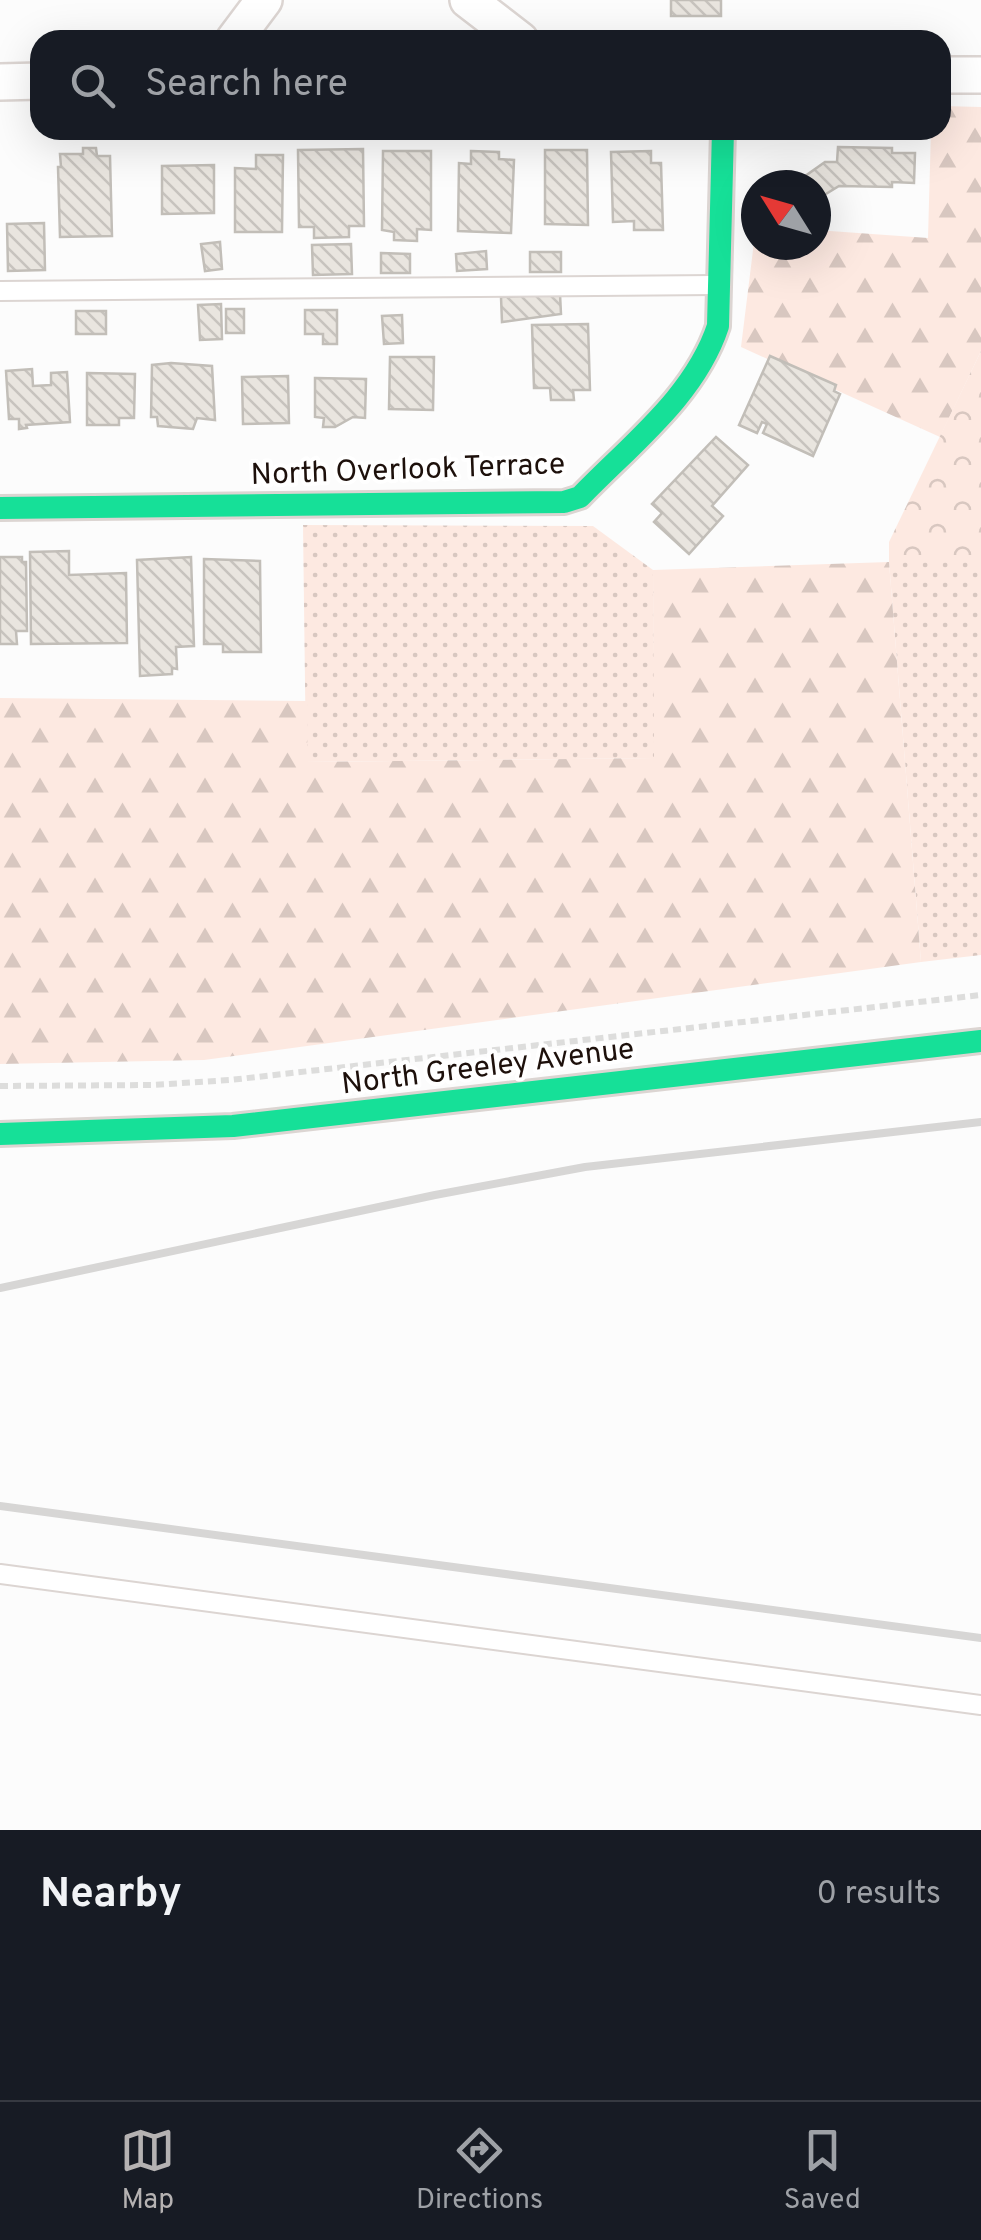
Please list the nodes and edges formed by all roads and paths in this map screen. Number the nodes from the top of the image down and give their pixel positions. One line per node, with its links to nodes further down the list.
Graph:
1 (264, 0): 3 (street)
2 (468, 0): 4 (street)
3 (242, 30)
4 (507, 30)
5 (951, 75): 6 (street)
6 (981, 75)
7 (30, 81): 8 (street)
8 (0, 82)
9 (723, 140): 10 (street, North Overlook Terrace)
10 (720, 284): 11 (lane); 12 (street, North Overlook Terrace)
11 (0, 291)
12 (0, 508)
13 (981, 994): 15 (path)
14 (981, 1041): 16 (street, North Greeley Avenue)
15 (0, 1086)
16 (0, 1134)
17 (0, 1574): 18 (lane)
18 (981, 1705)

